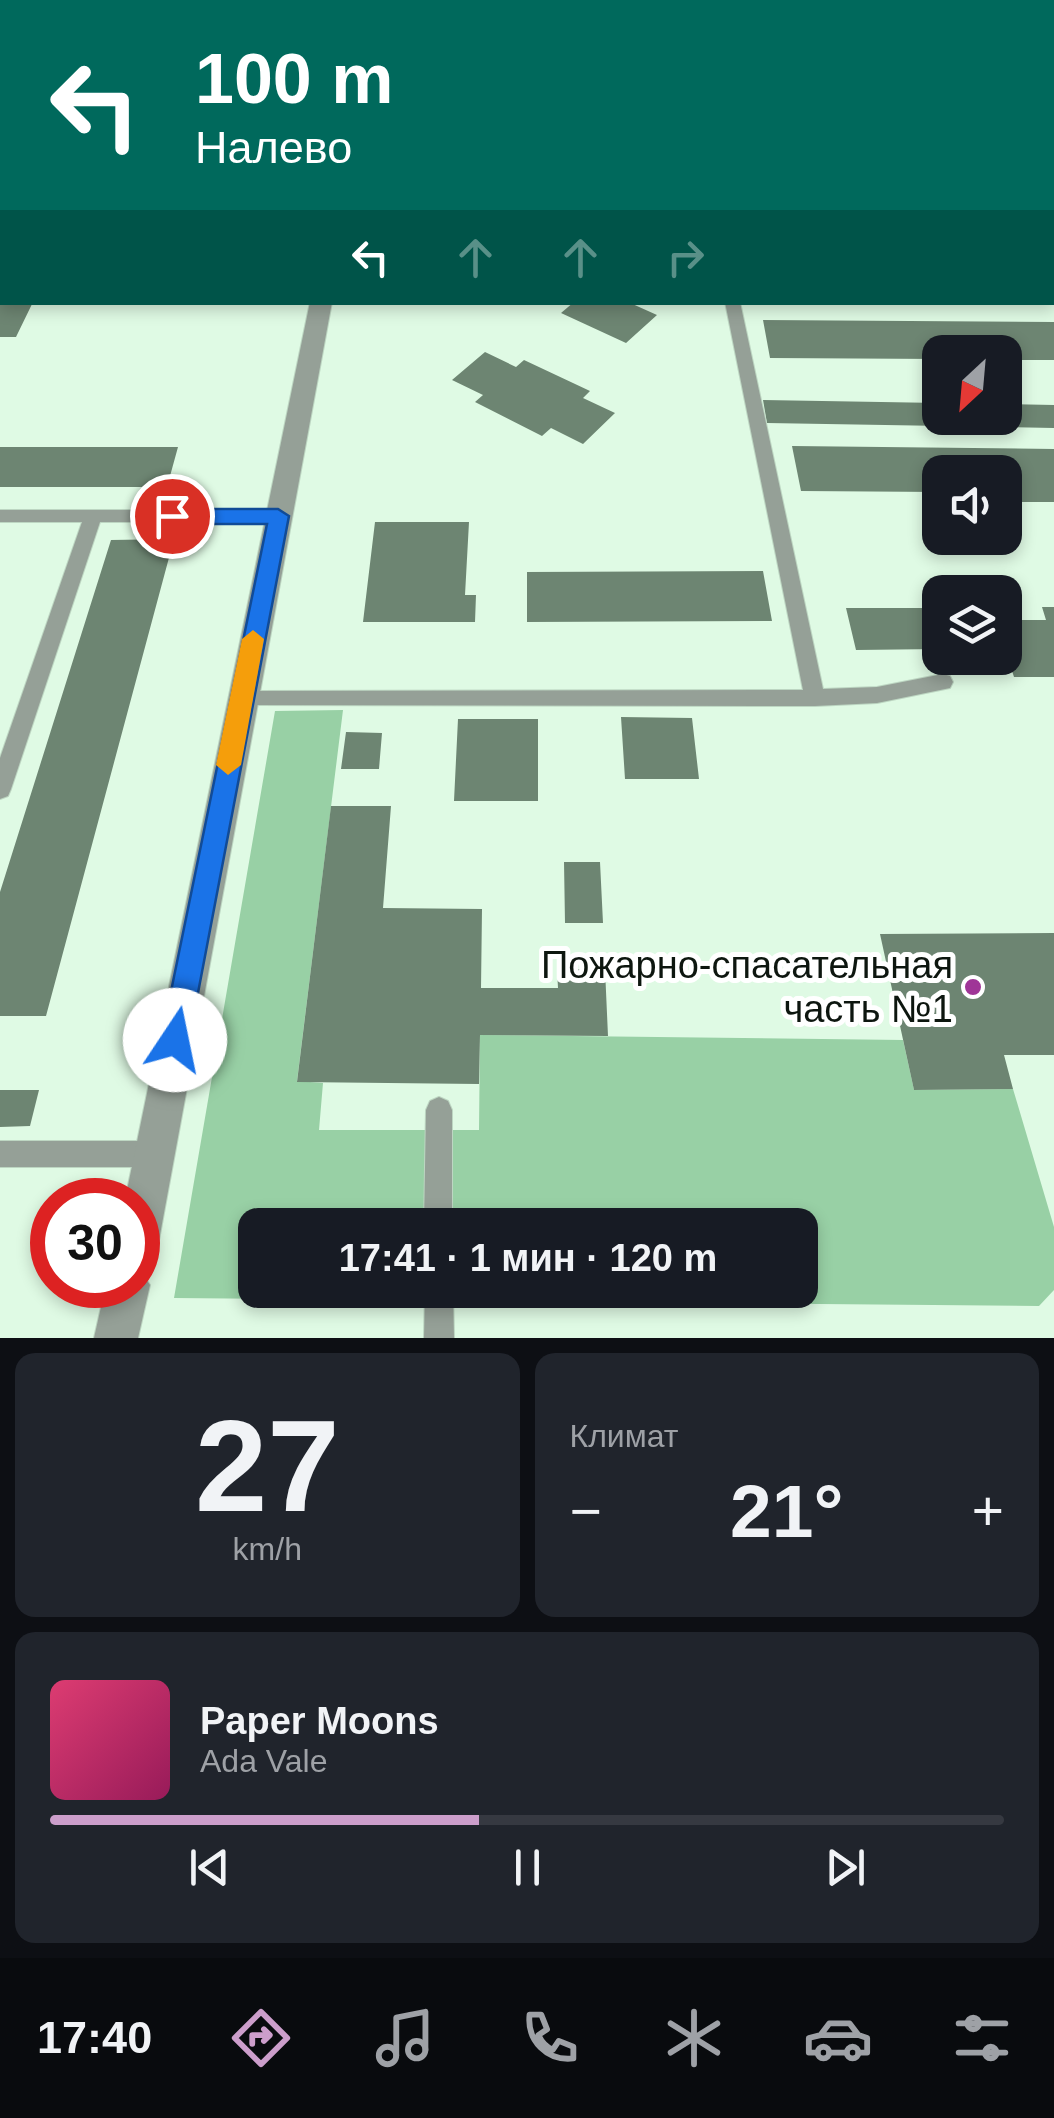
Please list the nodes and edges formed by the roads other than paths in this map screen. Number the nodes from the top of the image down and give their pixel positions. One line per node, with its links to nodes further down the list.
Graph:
1 (320, 305): 5 (street)
2 (733, 305): 7 (lane)
3 (0, 516): 4 (lane)
4 (93, 516): 5 (lane); 9 (lane)
5 (278, 516): 8 (street)
6 (943, 682): 7 (lane)
7 (814, 698): 8 (lane)
8 (241, 699): 12 (street)
9 (0, 789)
10 (440, 1110): 14 (lane)
11 (0, 1154): 12 (lane)
12 (153, 1154): 13 (street)
13 (149, 1178)
14 (438, 1208)
15 (123, 1308): 17 (street)
16 (439, 1308): 18 (lane)
17 (116, 1338)
18 (440, 1338)

